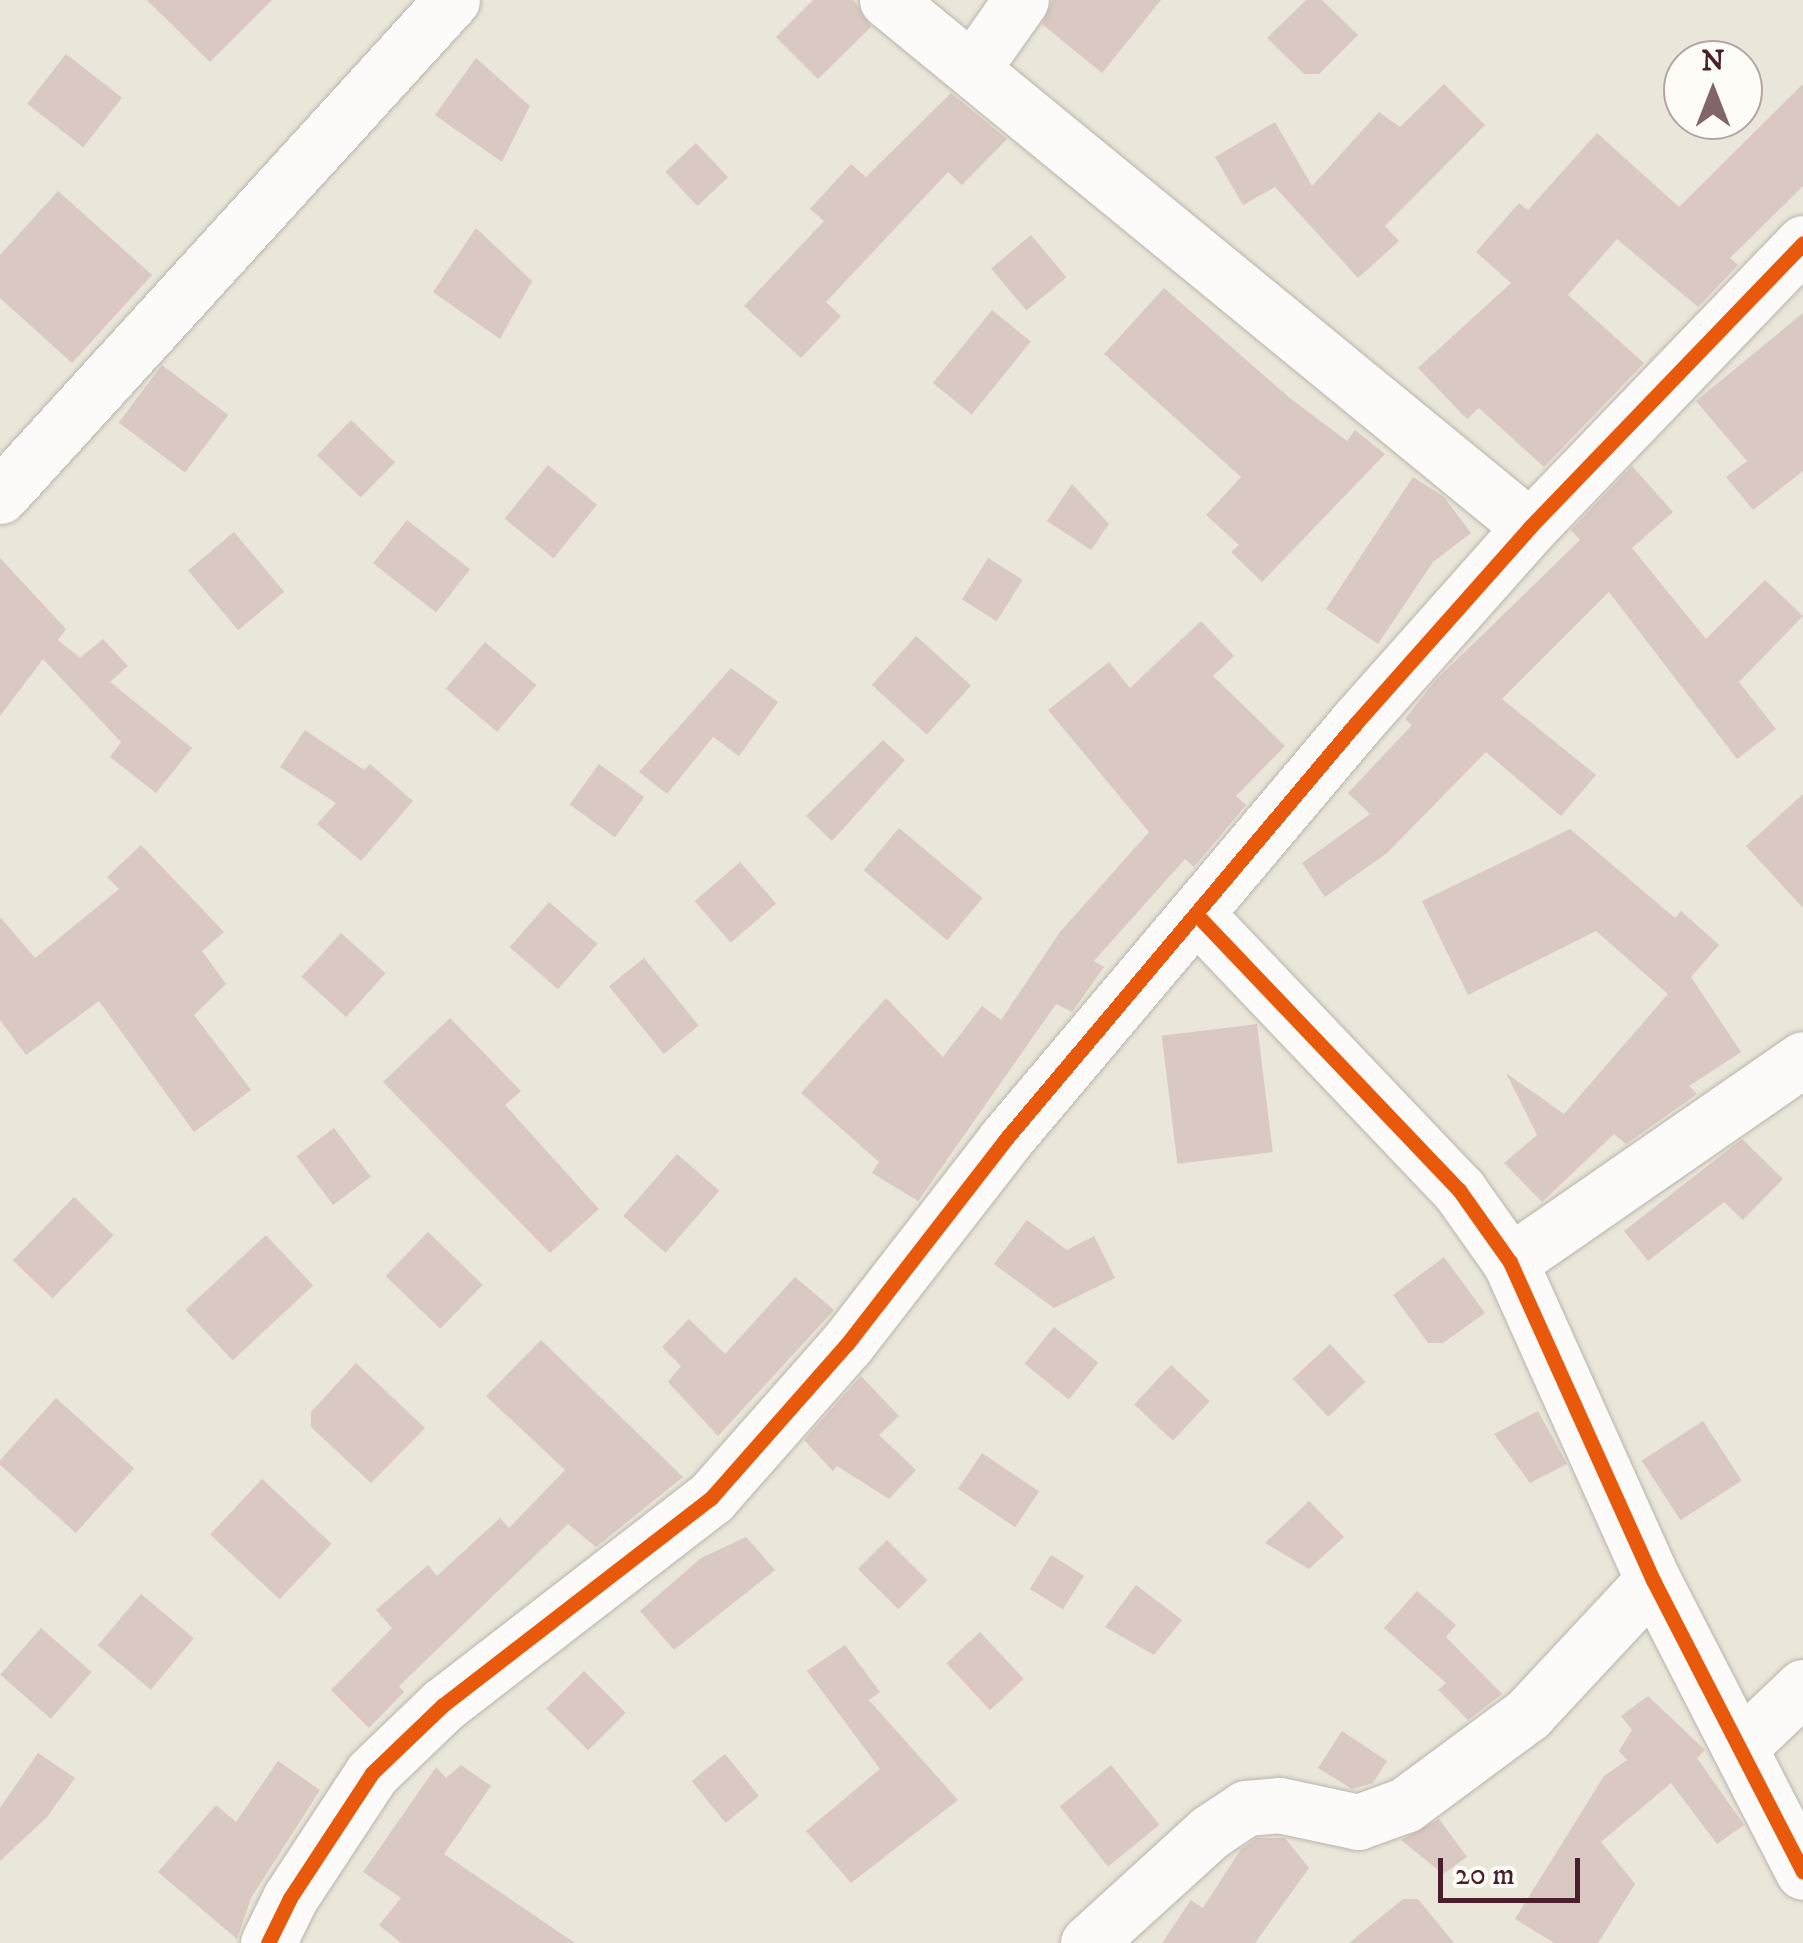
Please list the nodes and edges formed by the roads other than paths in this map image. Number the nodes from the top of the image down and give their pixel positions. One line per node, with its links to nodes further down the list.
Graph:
1 (452, 0): 6 (street)
2 (887, 0): 4 (street)
3 (1021, 0): 4 (street)
4 (973, 68): 7 (street)
5 (1803, 243): 7 (street)
6 (0, 496)
7 (1530, 527): 8 (street)
8 (1197, 915): 10 (street); 15 (street)
9 (1803, 1058): 10 (street)
10 (1510, 1262): 11 (street)
11 (1653, 1580): 13 (street); 16 (street)
12 (1803, 1688): 13 (street)
13 (1740, 1747): 14 (street)
14 (1803, 1872)
15 (268, 1943)
16 (1088, 1943)

